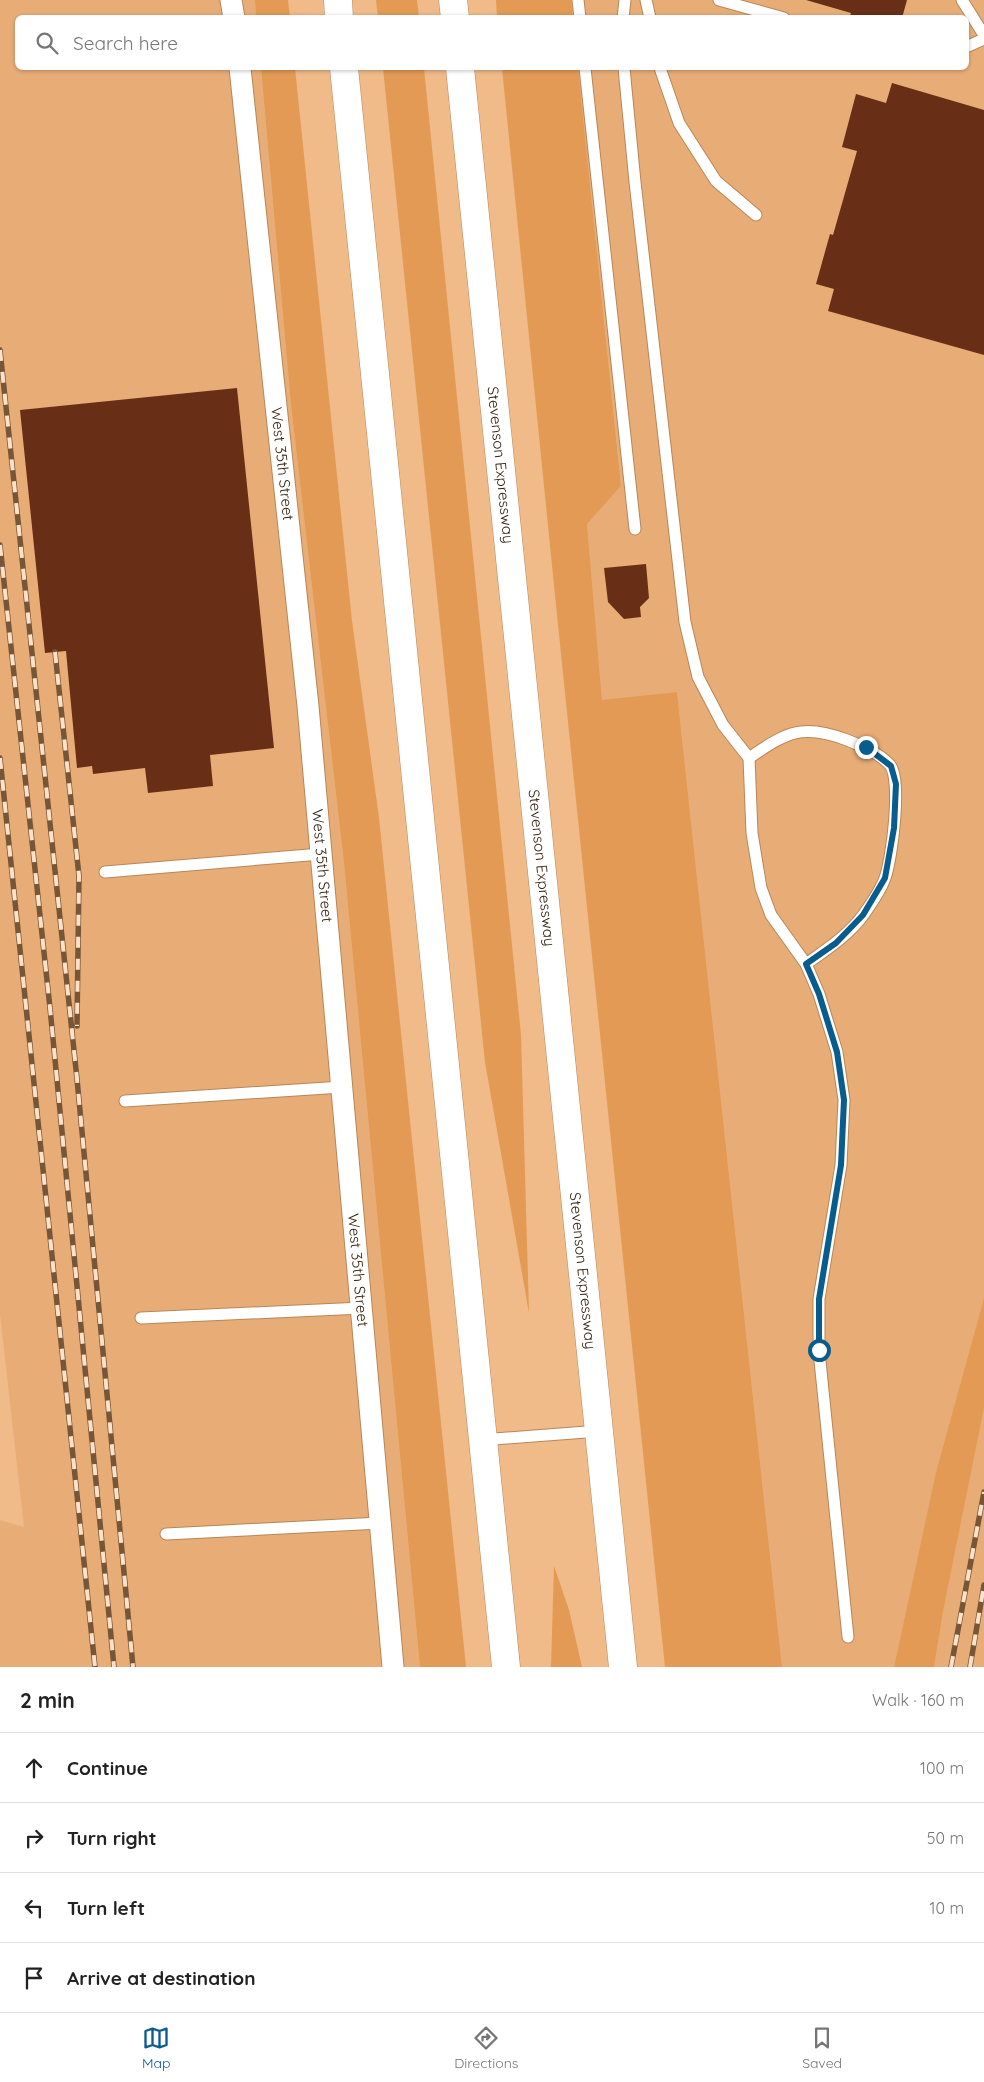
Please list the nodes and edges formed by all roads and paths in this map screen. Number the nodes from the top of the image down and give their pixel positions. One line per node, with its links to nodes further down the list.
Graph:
1 (231, 0): 9 (street)
2 (338, 0): 10 (highway)
3 (453, 0): 11 (highway)
4 (578, 0): 12 (lane)
5 (625, 0): 13 (lane)
6 (646, 0): 14 (lane)
7 (719, 0): 15 (lane)
8 (962, 0): 16 (lane)
9 (234, 15)
10 (339, 15)
11 (455, 15)
12 (580, 15)
13 (622, 15)
14 (649, 15)
15 (773, 15)
16 (984, 34)
17 (984, 39): 18 (lane)
18 (969, 46)
19 (240, 70): 28 (street, West 35th Street)
20 (344, 70): 36 (highway)
21 (460, 70): 35 (highway, Stevenson Expressway)
22 (585, 70): 26 (lane)
23 (624, 70): 27 (lane)
24 (661, 70): 25 (lane)
25 (756, 215)
26 (635, 529)
27 (749, 758): 30 (lane); 30 (lane)
28 (321, 854): 29 (lane); 31 (street, West 35th Street)
29 (105, 872)
30 (806, 964): 39 (lane)
31 (342, 1087): 32 (lane); 33 (street, West 35th Street)
32 (125, 1100)
33 (362, 1308): 34 (lane); 37 (street, West 35th Street)
34 (141, 1318)
35 (599, 1431): 36 (lane); 42 (highway, Stevenson Expressway)
36 (482, 1440): 41 (highway)
37 (380, 1523): 38 (lane); 40 (street, West 35th Street)
38 (166, 1534)
39 (848, 1637)
40 (393, 1667)
41 (506, 1667)
42 (623, 1667)

